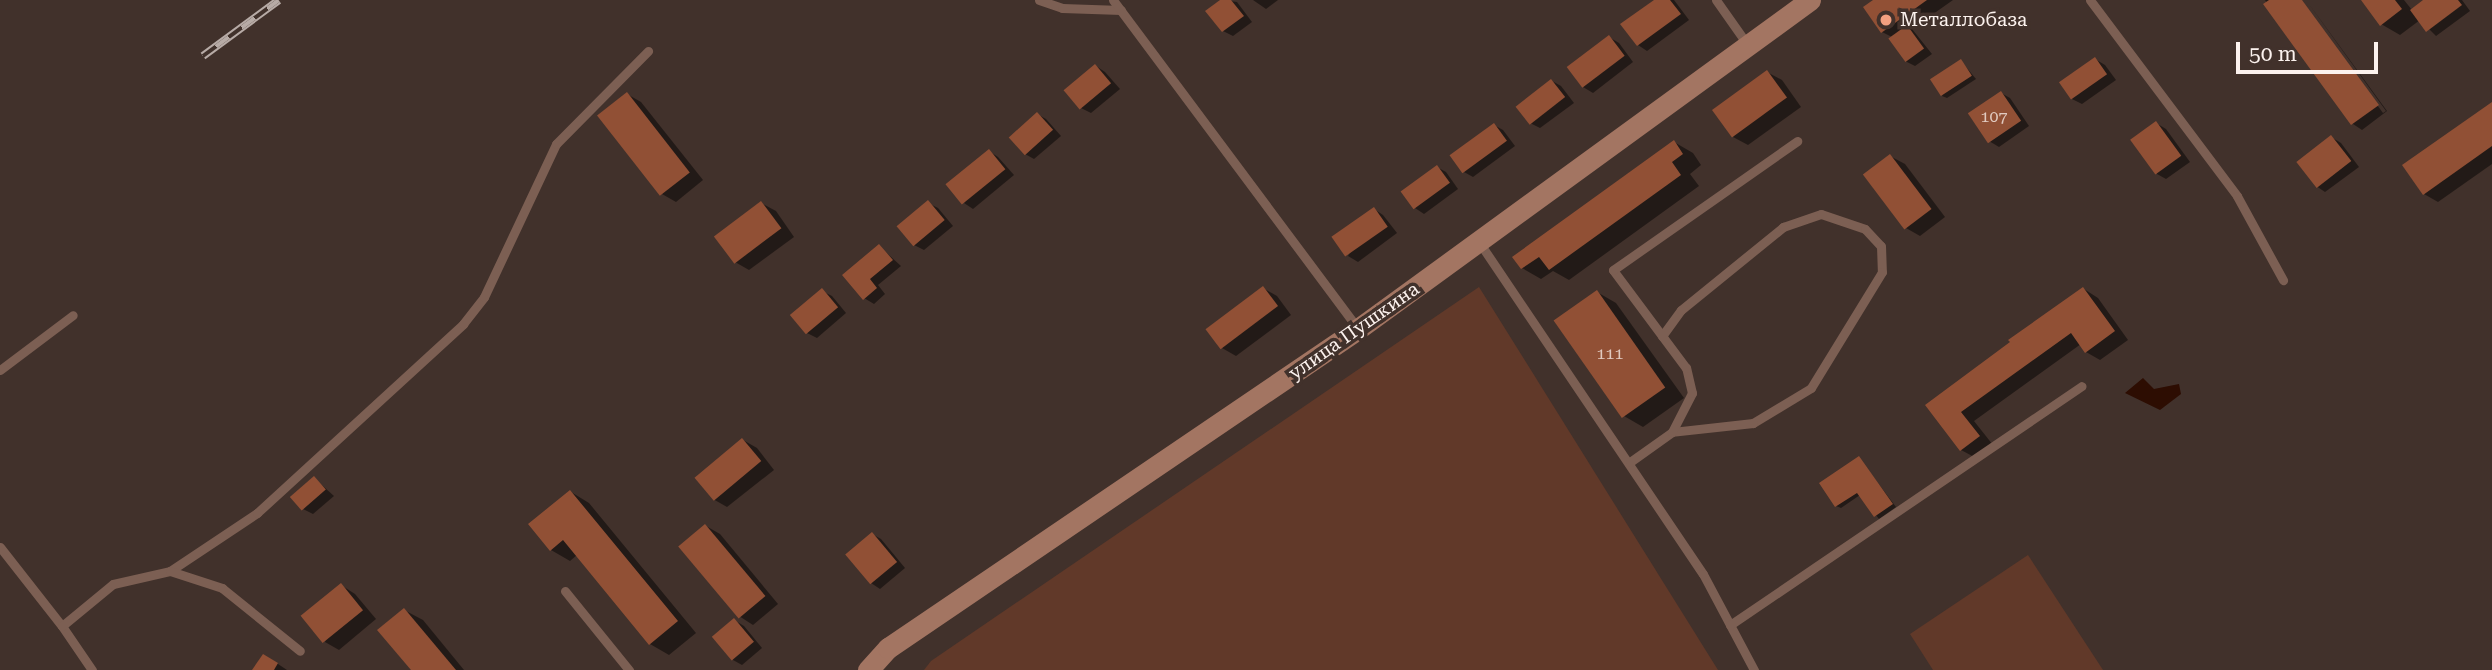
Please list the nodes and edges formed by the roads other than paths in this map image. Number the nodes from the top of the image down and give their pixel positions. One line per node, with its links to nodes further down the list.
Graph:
1 (1039, 0): 6 (lane)
2 (1113, 0): 6 (lane)
3 (1716, 0): 7 (lane)
4 (1810, 0): 7 (main road, улица Пушкина)
5 (2090, 0): 11 (lane)
6 (1121, 10): 13 (lane)
7 (1748, 45): 10 (main road, улица Пушкина)
8 (648, 51): 20 (lane)
9 (1797, 141): 14 (lane)
10 (1479, 242): 13 (main road, улица Пушкина); 18 (lane)
11 (2283, 280)
12 (73, 315): 15 (lane)
13 (1358, 329): 27 (main road, улица Пушкина)
14 (1662, 336): 17 (lane); 17 (lane)
15 (0, 370)
16 (2082, 386): 22 (lane)
17 (1672, 432): 18 (lane)
18 (1630, 462): 22 (lane)
19 (0, 547): 23 (lane)
20 (170, 571): 23 (lane); 24 (lane)
21 (565, 591): 26 (lane)
22 (1730, 625): 28 (lane)
23 (62, 626): 25 (lane)
24 (300, 652)
25 (92, 670)
26 (629, 670)
27 (868, 670)
28 (1754, 670)

